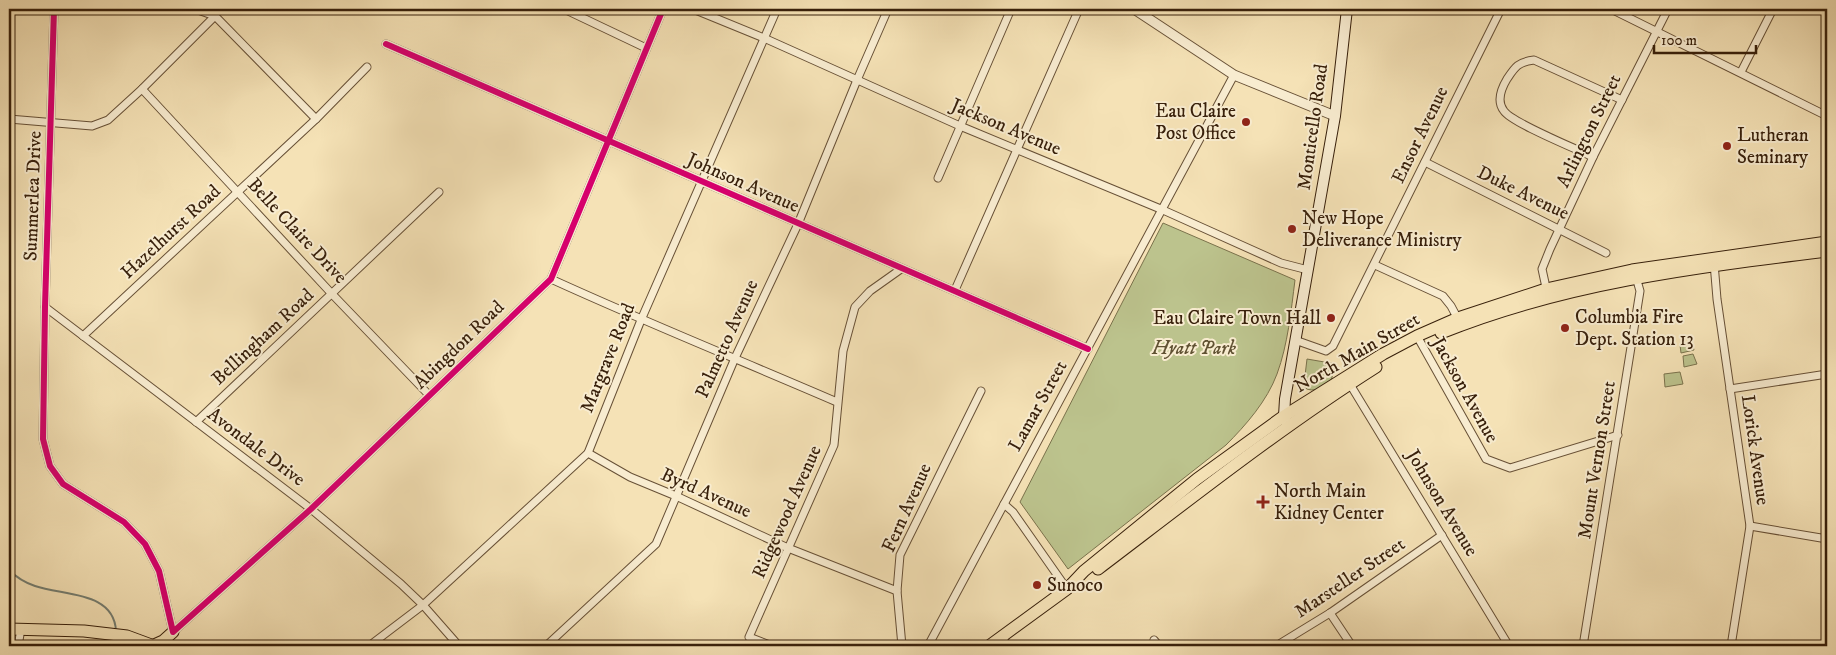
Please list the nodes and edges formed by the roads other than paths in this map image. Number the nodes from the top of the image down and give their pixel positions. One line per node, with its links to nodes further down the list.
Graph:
1 (54, 9): 31 (street, Summerlea Drive)
2 (194, 9): 16 (street)
3 (564, 9): 20 (street)
4 (664, 9): 20 (street, Abingdon Road)
5 (693, 9): 18 (street, Jackson Avenue)
6 (776, 9): 18 (street, Margrave Road)
7 (888, 9): 24 (street, Palmetto Avenue)
8 (1010, 9): 32 (street)
9 (1079, 9): 34 (street)
10 (1134, 9): 23 (street)
11 (1501, 9): 36 (street, Ensor Avenue)
12 (1611, 9): 17 (street)
13 (1668, 9): 17 (street, Arlington Street)
14 (1773, 9): 22 (street)
15 (1346, 10): 27 (main road, Monticello Road)
16 (215, 16): 25 (street); 30 (street)
17 (1657, 31): 22 (street); 26 (street, Arlington Street)
18 (764, 38): 24 (street, Jackson Avenue); 38 (street, Margrave Road)
19 (386, 44): 33 (street, Johnson Avenue)
20 (646, 48): 33 (street, Abingdon Road)
21 (367, 67): 30 (street, Hazelhurst Road)
22 (1741, 72): 28 (street)
23 (1234, 75): 27 (street); 41 (street, Lamar Street)
24 (857, 80): 32 (street, Jackson Avenue); 42 (street, Palmetto Avenue)
25 (142, 89): 31 (street); 39 (street, Belle Claire Drive)
26 (1622, 100): 35 (street, Arlington Street); 35 (street)
27 (1335, 116): 50 (main road, Monticello Road)
28 (1827, 116)
29 (9, 119): 31 (street)
30 (316, 119): 39 (street, Hazelhurst Road)
31 (50, 122): 56 (street, Summerlea Drive)
32 (960, 126): 34 (street, Jackson Avenue); 37 (street)
33 (608, 140): 38 (street, Johnson Avenue); 52 (street, Abingdon Road)
34 (1018, 150): 41 (street, Jackson Avenue); 53 (street)
35 (1593, 157): 43 (street, Arlington Street)
36 (1425, 162): 43 (street, Duke Avenue); 48 (street, Ensor Avenue)
37 (938, 178)
38 (701, 180): 42 (street, Johnson Avenue); 57 (street, Margrave Road)
39 (238, 191): 55 (street, Belle Claire Drive); 59 (street, Hazelhurst Road)
40 (439, 192): 55 (street, Bellingham Road)
41 (1163, 210): 50 (street, Jackson Avenue); 62 (street, Lamar Street)
42 (798, 224): 49 (street, Johnson Avenue); 63 (street, Palmetto Avenue)
43 (1559, 229): 46 (street, Duke Avenue); 54 (street, Arlington Street)
44 (1827, 242): 47 (main road, North Main Street)
45 (1827, 251): 47 (main road, North Main Street)
46 (1606, 253)
47 (1714, 261): 51 (main road, North Main Street); 66 (street, Lorick Avenue)
48 (1375, 265): 58 (street, Jackson Avenue); 61 (street, Ensor Avenue)
49 (901, 269): 53 (street, Johnson Avenue); 69 (street, Ridgewood Avenue)
50 (1308, 270): 61 (main road, Monticello Road)
51 (1634, 274): 54 (main road, North Main Street); 73 (street, Mount Vernon Street)
52 (551, 279): 57 (street); 68 (street, Abingdon Road)
53 (955, 290): 62 (street, Johnson Avenue)
54 (1547, 293): 58 (main road, North Main Street)
55 (332, 294): 68 (street, Belle Claire Drive); 71 (street, Bellingham Road)
56 (45, 307): 59 (street, Avondale Drive); 87 (street, Summerlea Drive)
57 (641, 320): 63 (street); 74 (street, Margrave Road)
58 (1460, 321): 60 (main road, North Main Street)
59 (83, 336): 71 (street, Avondale Drive)
60 (1418, 339): 65 (main road, North Main Street); 73 (street, Jackson Avenue)
61 (1295, 340): 70 (main road, Monticello Road)
62 (1088, 349): 76 (street, Lamar Street)
63 (735, 358): 69 (street); 75 (street, Palmetto Avenue)
64 (1827, 374): 66 (street)
65 (1348, 380): 70 (main road, North Main Street); 72 (main road, North Main Street); 79 (street, Johnson Avenue)
66 (1730, 389): 78 (street, Lorick Avenue)
67 (981, 391): 83 (street, Fern Avenue)
68 (429, 395): 77 (street, Abingdon Road)
69 (837, 402): 81 (street, Ridgewood Avenue)
70 (1284, 416): 72 (main road, Monticello Road); 82 (main road, North Main Street)
71 (196, 422): 77 (street, Avondale Drive)
72 (1288, 428): 82 (main road, North Main Street)
73 (1618, 435): 105 (street, Mount Vernon Street)
74 (588, 453): 75 (street, Byrd Avenue); 84 (street, Margrave Road)
75 (676, 496): 81 (street, Byrd Avenue); 95 (street, Palmetto Avenue)
76 (1004, 504): 82 (street); 98 (street, Lamar Street)
77 (311, 509): 84 (street, Avondale Drive); 87 (street, Abingdon Road)
78 (1750, 526): 80 (street); 106 (street, Lorick Avenue)
79 (1442, 535): 85 (street, Marsteller Street); 104 (street, Johnson Avenue)
80 (1827, 539)
81 (788, 548): 83 (street, Byrd Avenue); 96 (street, Ridgewood Avenue)
82 (1071, 586): 88 (main road, North Main Street)
83 (898, 591): 97 (street, Fern Avenue)
84 (423, 605): 93 (street, Margrave Road); 94 (street, Avondale Drive)
85 (1330, 613): 102 (street, Marsteller Street); 103 (street)
86 (15, 629): 90 (street); 91 (main road)
87 (173, 632): 91 (main road); 92 (main road)
88 (1000, 638): 99 (main road, North Main Street); 100 (street)
89 (1154, 640): 101 (street)
90 (18, 646)
91 (153, 646)
92 (175, 646)
93 (369, 646)
94 (459, 646)
95 (546, 646)
96 (772, 646)
97 (902, 646)
98 (928, 646)
99 (989, 646)
100 (1010, 646)
101 (1160, 646)
102 (1276, 646)
103 (1352, 646)
104 (1509, 646)
105 (1584, 646)
106 (1731, 646)

